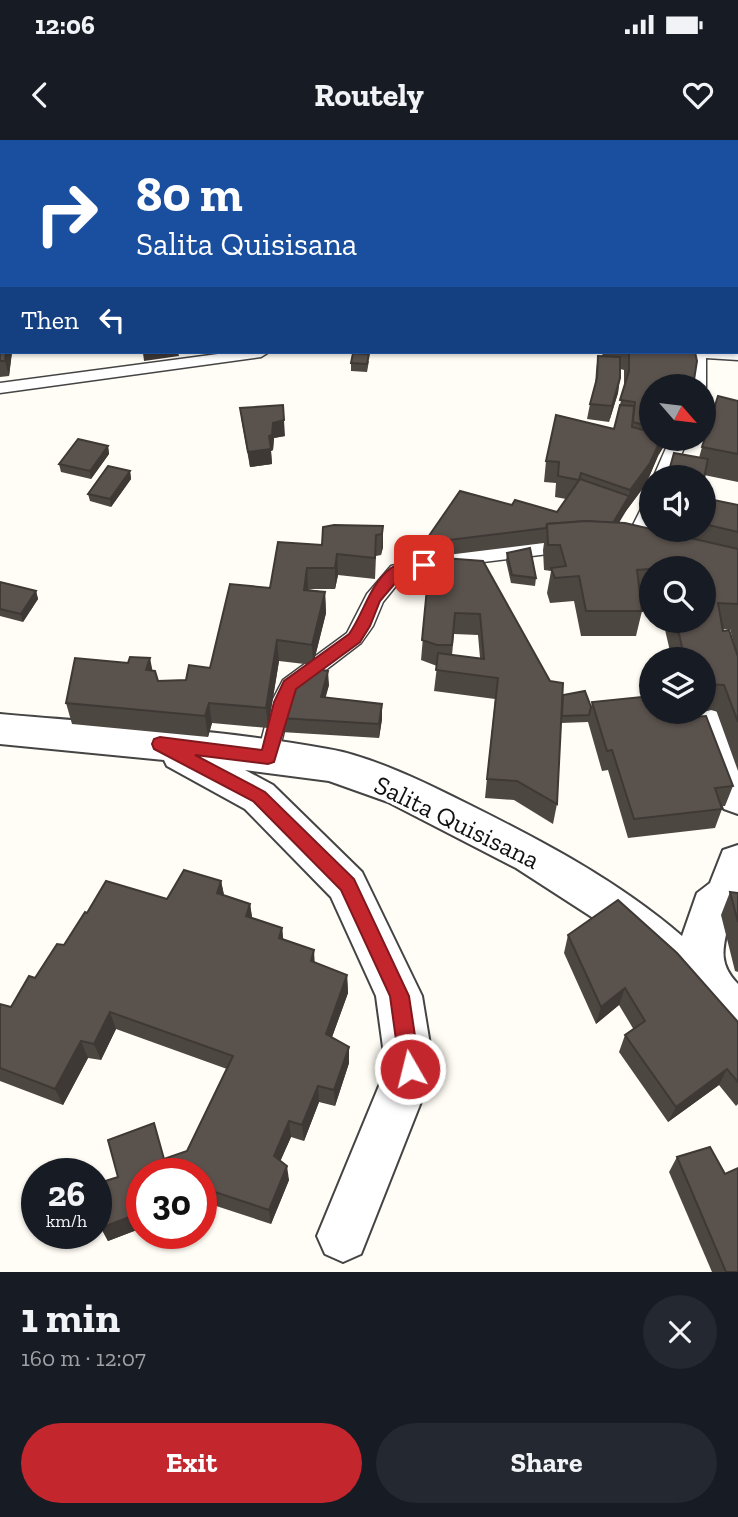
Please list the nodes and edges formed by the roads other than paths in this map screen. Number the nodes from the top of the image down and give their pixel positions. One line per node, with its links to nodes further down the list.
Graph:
1 (249, 354): 6 (lane)
2 (698, 354): 5 (lane)
3 (706, 354): 4 (lane)
4 (738, 358)
5 (698, 374)
6 (0, 388)
7 (639, 524): 11 (lane)
8 (711, 725): 12 (street)
9 (0, 729): 10 (street, Salita Quisisana)
10 (160, 744): 11 (street, Salita Quisisana); 15 (street)
11 (268, 757): 14 (street, Salita Quisisana)
12 (738, 797)
13 (738, 863): 14 (street)
14 (715, 987)
15 (343, 1236)

